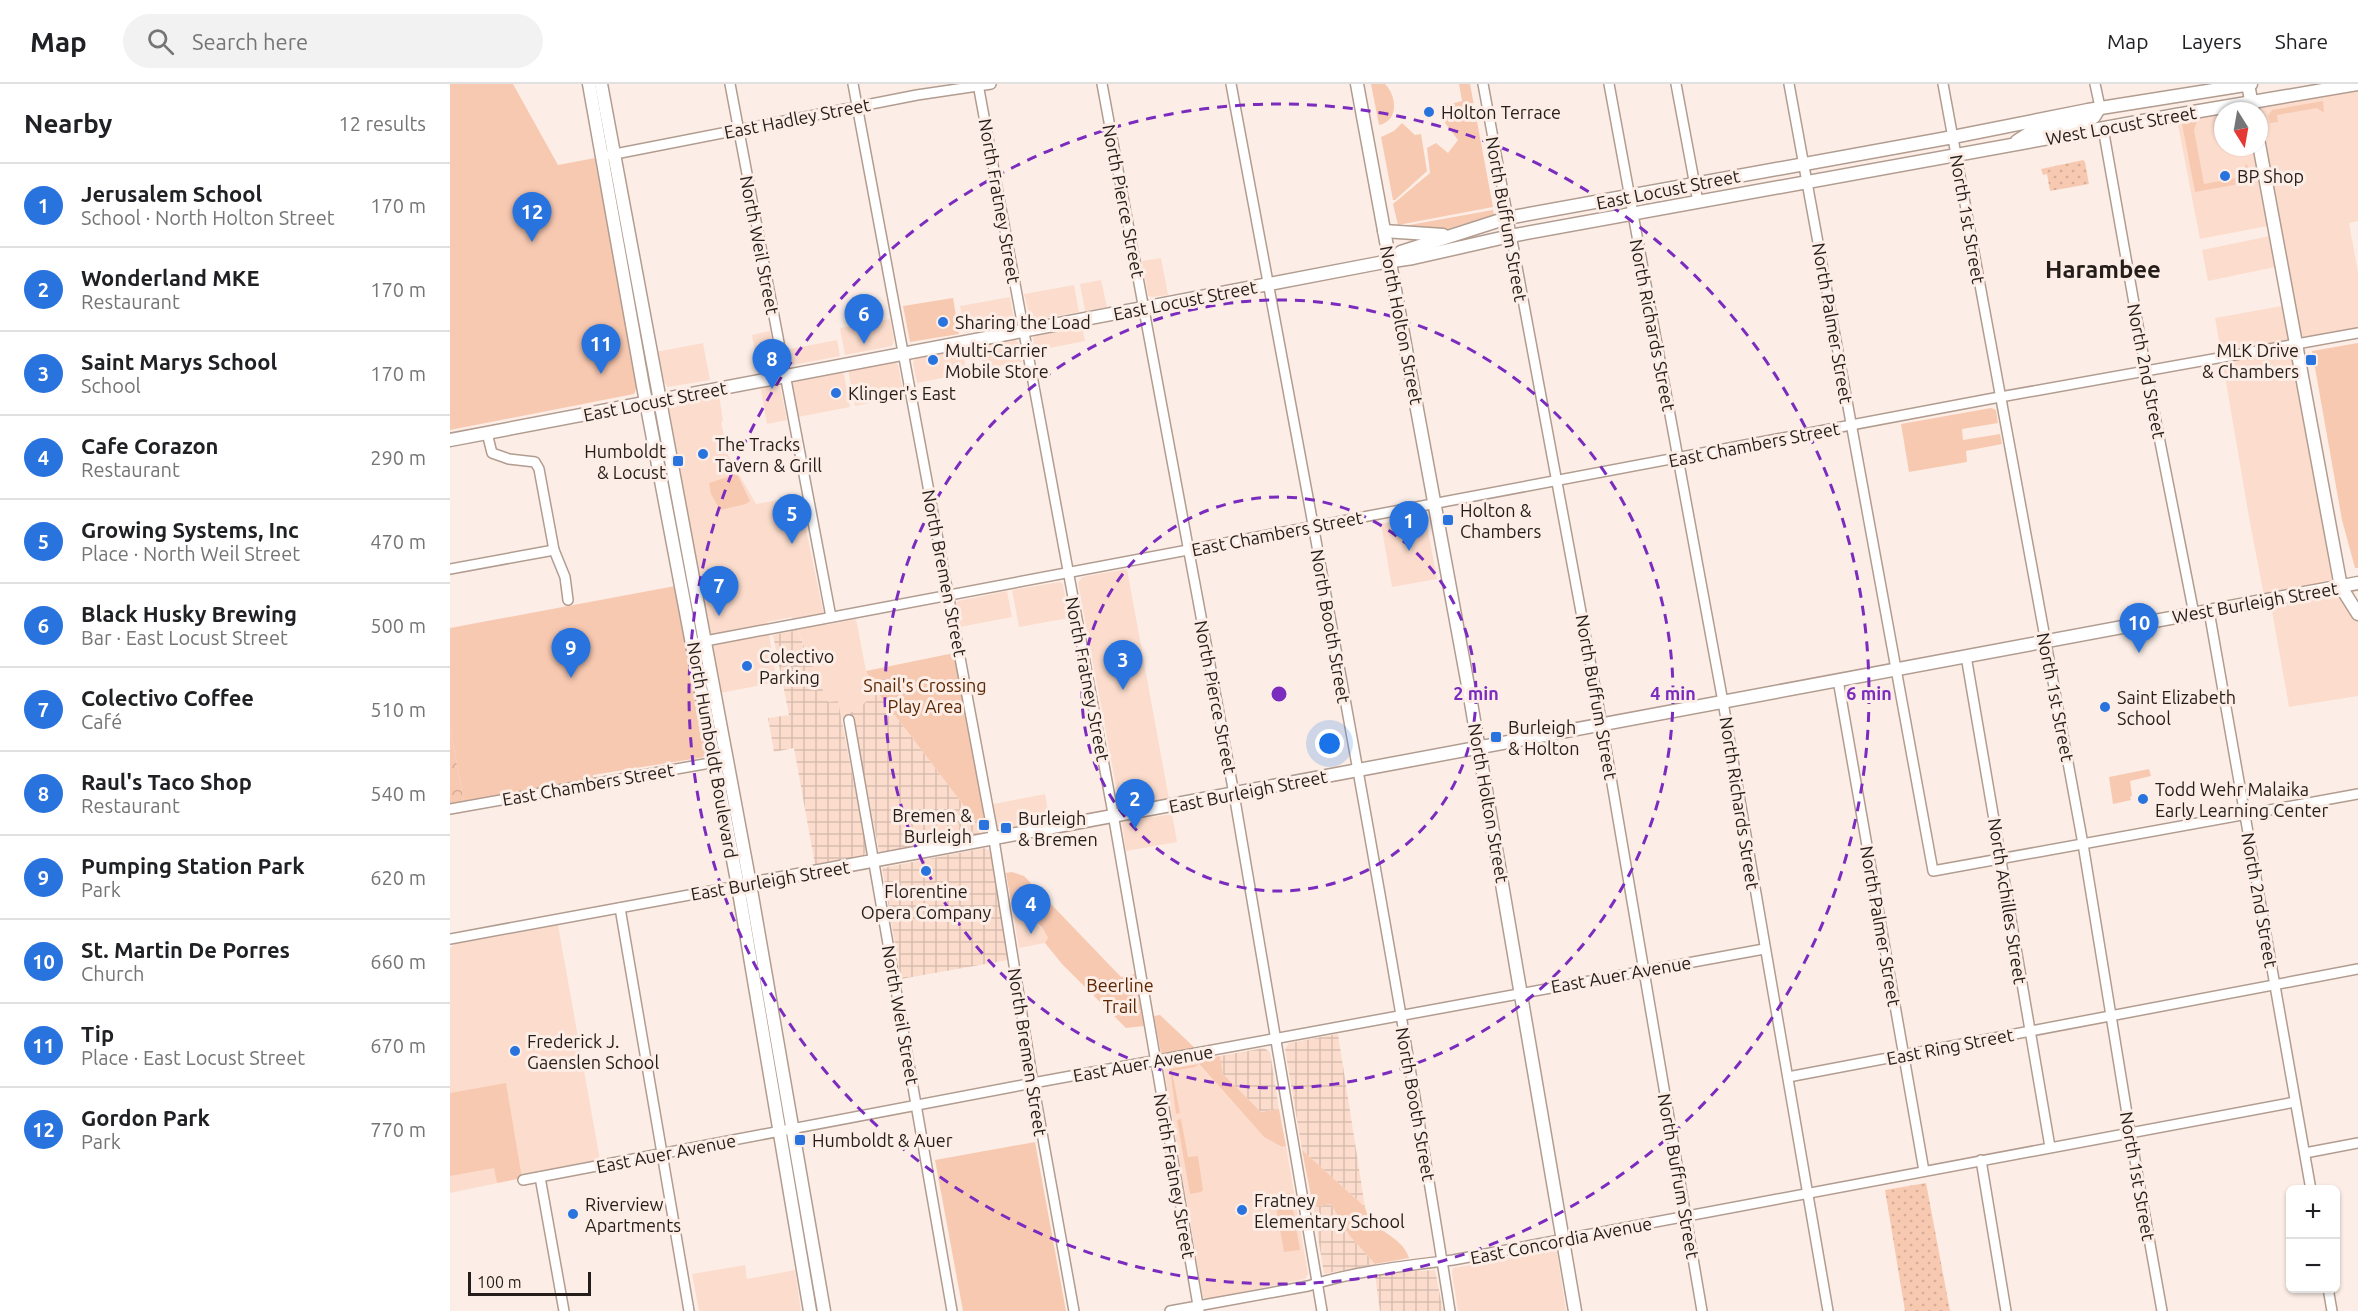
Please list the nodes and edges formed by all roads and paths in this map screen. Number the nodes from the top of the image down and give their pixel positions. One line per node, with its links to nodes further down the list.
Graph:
1 (588, 84): 29 (main road, North Humboldt Boulevard)
2 (601, 84): 29 (main road)
3 (730, 84): 25 (street, North Weil Street)
4 (853, 84): 21 (street, North Bremen Street)
5 (991, 84): 17 (street, East Hadley Street)
6 (1102, 84): 43 (street, North Pierce Street)
7 (1231, 84): 42 (street, North Booth Street)
8 (1357, 84): 38 (main road, North Holton Street)
9 (1483, 84): 37 (street, North Buffum Street)
10 (1609, 84): 34 (street, North Richards Street)
11 (1676, 84): 33 (street)
12 (1789, 84): 31 (street, North Palmer Street)
13 (1943, 84): 26 (street, North 1st Street)
14 (2096, 84): 22 (street)
15 (2249, 84): 18 (main road, West Locust Street); 19 (main road)
16 (2358, 84): 20 (main road, West Locust Street)
17 (978, 85): 21 (street, East Hadley Street); 44 (street, North Fratney Street)
18 (2173, 97): 22 (main road, West Locust Street); 24 (main road)
19 (2251, 102)
20 (2268, 103)
21 (857, 107): 25 (street, East Hadley Street); 47 (street, North Bremen Street)
22 (2100, 108): 26 (main road, West Locust Street); 27 (main road)
23 (2214, 112): 24 (main road, West Locust Street)
24 (2103, 128): 27 (main road, West Locust Street); 48 (street, North 2nd Street)
25 (739, 129): 29 (street, East Hadley Street); 49 (street, North Weil Street)
26 (1953, 137): 28 (street, North 1st Street); 31 (main road, East Locust Street)
27 (2010, 145): 28 (main road, West Locust Street)
28 (1956, 154): 32 (main road, East Locust Street); 50 (street, North 1st Street)
29 (608, 155): 51 (main road, North Humboldt Boulevard); 52 (main road, North Humboldt Boulevard)
30 (2261, 156): 46 (main road)
31 (1803, 164): 32 (street, North Palmer Street); 33 (main road, East Locust Street)
32 (1807, 182): 35 (main road, East Locust Street); 53 (street, North Palmer Street)
33 (1695, 184): 34 (main road, East Locust Street); 35 (street)
34 (1629, 197): 36 (street, North Richards Street); 37 (main road, East Locust Street)
35 (1698, 202): 36 (main road, East Locust Street)
36 (1632, 214): 40 (main road, East Locust Street); 56 (street, North Richards Street)
37 (1507, 218): 39 (main road, East Locust Street); 40 (street, North Buffum Street)
38 (1384, 231): 39 (main road); 41 (main road, North Holton Street)
39 (1453, 235): 41 (main road, East Locust Street)
40 (1510, 236): 41 (main road, East Locust Street); 57 (street, North Buffum Street)
41 (1390, 261): 42 (main road, East Locust Street); 58 (main road, North Holton Street)
42 (1268, 285): 43 (main road, East Locust Street); 59 (street, North Booth Street)
43 (1144, 308): 44 (main road, East Locust Street); 61 (street, North Pierce Street)
44 (1024, 330): 47 (main road, East Locust Street); 63 (street, North Fratney Street)
45 (2358, 333): 46 (street, East Chambers Street)
46 (2294, 344): 48 (street, East Chambers Street); 65 (main road)
47 (904, 353): 49 (main road, East Locust Street); 66 (street, North Bremen Street)
48 (2146, 371): 50 (street, East Chambers Street); 69 (street, North 2nd Street)
49 (785, 375): 51 (main road, East Locust Street); 71 (street, North Weil Street)
50 (2001, 397): 53 (street, East Chambers Street); 72 (street, North 1st Street)
51 (660, 400): 52 (main road, East Locust Street); 73 (main road, North Humboldt Boulevard)
52 (646, 403): 54 (main road, East Locust Street); 73 (main road, North Humboldt Boulevard)
53 (1851, 425): 56 (street, East Chambers Street); 75 (street, North Palmer Street)
54 (487, 433): 55 (main road, East Locust Street); 60 (street)
55 (450, 440)
56 (1679, 459): 57 (street, East Chambers Street); 77 (street, North Richards Street)
57 (1557, 481): 58 (street, East Chambers Street); 79 (street, North Buffum Street)
58 (1436, 504): 59 (street, East Chambers Street); 80 (main road, North Holton Street)
59 (1313, 526): 61 (street, East Chambers Street); 82 (street, North Booth Street)
60 (554, 550): 62 (street); 67 (street)
61 (1189, 550): 63 (street, East Chambers Street); 83 (street, North Pierce Street)
62 (450, 569)
63 (1068, 573): 66 (street, East Chambers Street); 87 (street, North Fratney Street)
64 (2358, 583): 65 (main road, West Burleigh Street)
65 (2341, 586): 68 (main road, West Burleigh Street); 70 (main road)
66 (949, 595): 71 (street, East Chambers Street); 88 (street, North Bremen Street)
67 (568, 600)
68 (2209, 611): 69 (main road, West Burleigh Street); 86 (street, North 2nd Street)
69 (2194, 614): 72 (main road, West Burleigh Street)
70 (2358, 614)
71 (831, 617): 73 (street, East Chambers Street)
72 (2046, 641): 74 (main road, East Burleigh Street); 89 (street, North 1st Street)
73 (699, 642): 81 (main road, North Humboldt Boulevard)
74 (1966, 656): 75 (main road, East Burleigh Street); 90 (street, North Achilles Street)
75 (1896, 669): 76 (main road, East Burleigh Street); 90 (street, North Palmer Street)
76 (1838, 680): 77 (main road, East Burleigh Street); 104 (street, North Palmer Street)
77 (1723, 702): 79 (main road, East Burleigh Street); 95 (street, North Richards Street)
78 (849, 720): 91 (street, North Weil Street)
79 (1602, 725): 80 (main road, East Burleigh Street); 97 (street, North Buffum Street)
80 (1479, 748): 82 (main road, East Burleigh Street); 99 (main road, North Holton Street)
81 (721, 761): 85 (street, East Chambers Street); 92 (main road, North Humboldt Boulevard)
82 (1358, 771): 83 (main road, East Burleigh Street); 101 (street, North Booth Street)
83 (1234, 794): 87 (main road, East Burleigh Street); 103 (street, North Pierce Street)
84 (2358, 794): 86 (street)
85 (450, 809)
86 (2245, 814): 89 (street); 98 (street, North 2nd Street)
87 (1113, 817): 88 (main road, East Burleigh Street); 105 (street, North Fratney Street)
88 (994, 840): 91 (main road, East Burleigh Street); 107 (street, North Bremen Street)
89 (2083, 844): 90 (street); 100 (street, North 1st Street)
90 (2001, 859): 102 (street, North Achilles Street)
91 (874, 861): 92 (main road, East Burleigh Street); 109 (street, North Weil Street)
92 (744, 885): 93 (street, East Burleigh Street); 110 (main road, North Humboldt Boulevard)
93 (620, 908): 94 (street, East Burleigh Street); 115 (street)
94 (450, 939)
95 (1764, 949): 97 (street, East Auer Avenue); 106 (street, North Richards Street)
96 (2358, 969): 98 (street, East Ring Street)
97 (1644, 970): 99 (street, East Auer Avenue); 122 (street, North Buffum Street)
98 (2274, 985): 100 (street, East Ring Street); 108 (street, North 2nd Street)
99 (1521, 992): 101 (street, East Auer Avenue); 123 (main road, North Holton Street)
100 (2111, 1014): 102 (street, East Ring Street); 111 (street, North 1st Street)
101 (1401, 1015): 103 (street, East Auer Avenue); 124 (street, North Booth Street)
102 (2030, 1030): 104 (street, East Ring Street); 113 (street, North Achilles Street)
103 (1276, 1038): 105 (street, East Auer Avenue); 125 (street, North Pierce Street)
104 (1904, 1055): 106 (street, East Ring Street); 117 (street, North Palmer Street)
105 (1156, 1061): 107 (street, East Auer Avenue); 127 (street, North Fratney Street)
106 (1788, 1077): 121 (street, North Richards Street)
107 (1033, 1083): 109 (street, East Auer Avenue); 133 (street, North Bremen Street)
108 (2295, 1102): 111 (street, East Concordia Avenue); 114 (street, North 2nd Street)
109 (916, 1105): 110 (street, East Auer Avenue); 132 (street, North Weil Street)
110 (786, 1130): 115 (street, East Auer Avenue); 130 (main road, North Humboldt Boulevard); 131 (main road, North Humboldt Boulevard)
111 (2130, 1132): 113 (street, East Concordia Avenue); 141 (street, North 1st Street)
112 (2358, 1143): 114 (street)
113 (2050, 1147): 116 (street, East Concordia Avenue)
114 (2305, 1153): 120 (street, North 2nd Street)
115 (662, 1154): 118 (street, East Auer Avenue); 129 (street)
116 (1981, 1160): 117 (street, East Concordia Avenue); 140 (street)
117 (1924, 1171): 121 (street, East Concordia Avenue)
118 (540, 1177): 119 (street, East Auer Avenue); 128 (street)
119 (523, 1180)
120 (2310, 1185)
121 (1808, 1193): 122 (street, East Concordia Avenue); 139 (street, North Richards Street)
122 (1687, 1216): 123 (street, East Concordia Avenue); 138 (street, North Buffum Street)
123 (1563, 1239): 124 (street, East Concordia Avenue); 137 (main road, North Holton Street)
124 (1443, 1262): 125 (street, East Concordia Avenue); 136 (street, North Booth Street)
125 (1318, 1282): 127 (street, East Concordia Avenue); 135 (street, North Pierce Street)
126 (2329, 1293): 142 (street)
127 (1198, 1308): 134 (street, East Concordia Avenue)
128 (564, 1311)
129 (689, 1311)
130 (810, 1311)
131 (824, 1311)
132 (952, 1311)
133 (1074, 1311)
134 (1170, 1311)
135 (1322, 1311)
136 (1450, 1311)
137 (1575, 1311)
138 (1702, 1311)
139 (1828, 1311)
140 (2007, 1311)
141 (2162, 1311)
142 (2332, 1311)

